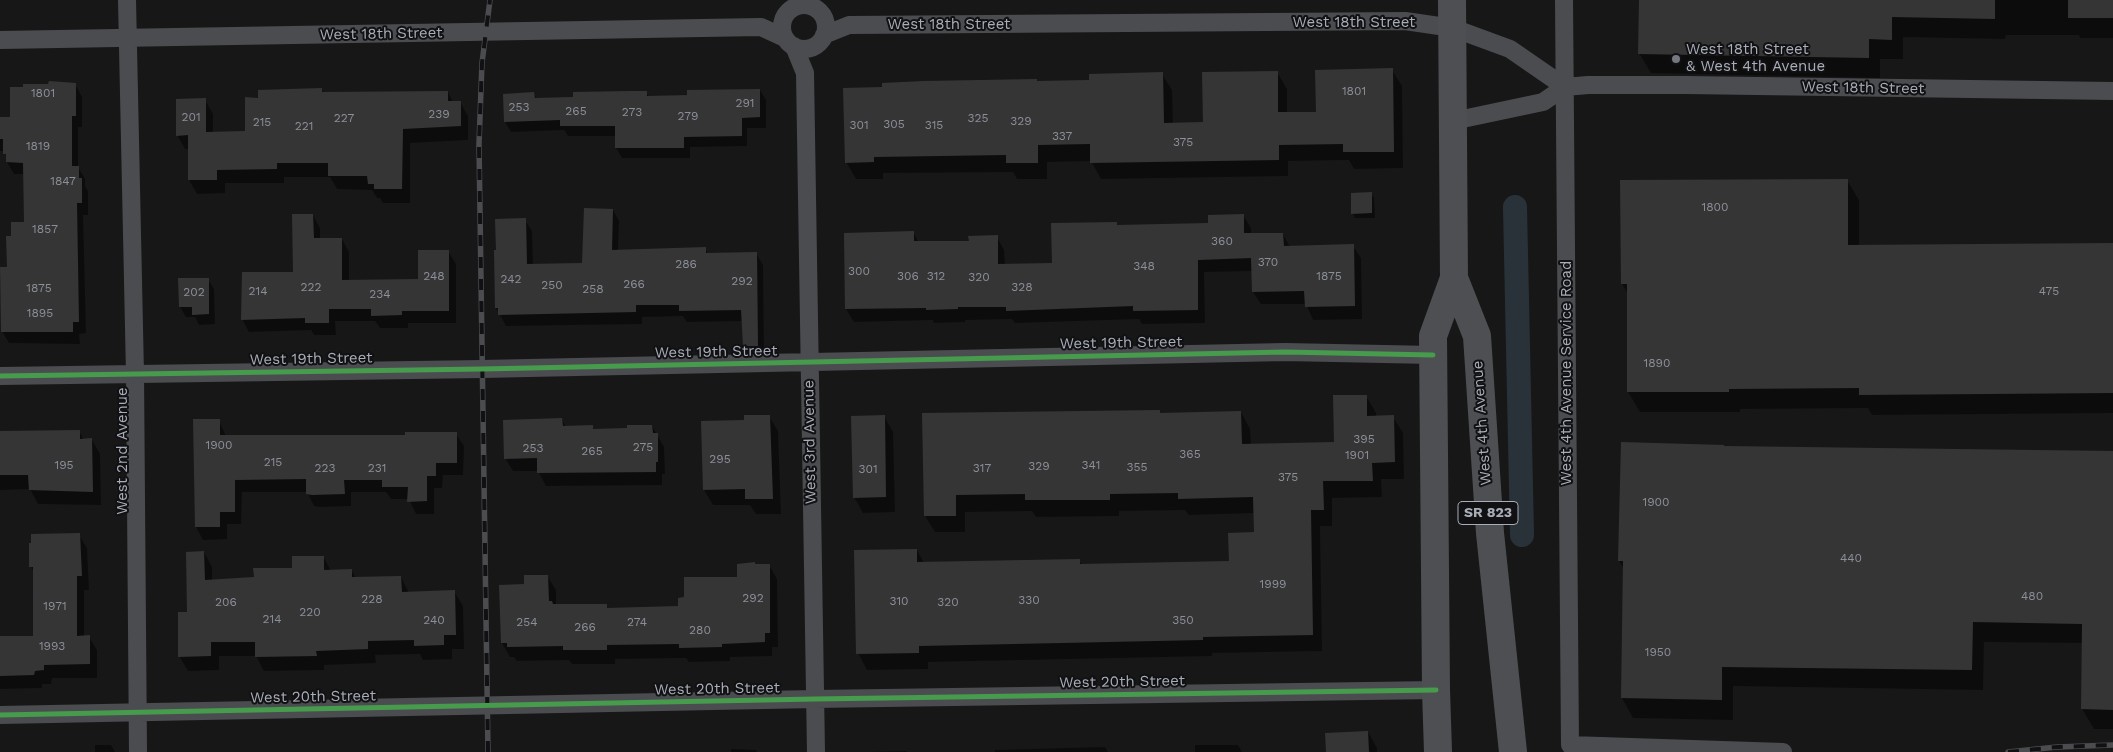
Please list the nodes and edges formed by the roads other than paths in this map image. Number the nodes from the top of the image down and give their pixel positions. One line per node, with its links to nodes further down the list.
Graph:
1 (127, 0): 9 (street, West 2nd Avenue)
2 (1452, 0): 8 (main road, West 4th Avenue / SR 823)
3 (1564, 0): 14 (street, West 4th Avenue Service Road)
4 (792, 7): 5 (street); 7 (street, West 18th Street); 12 (street)
5 (817, 8): 6 (street, West 18th Street); 11 (street)
6 (849, 25): 8 (street, West 18th Street); 11 (street, West 18th Street)
7 (761, 27): 9 (street, West 18th Street); 12 (street, West 18th Street)
8 (1453, 28): 14 (street, West 18th Street); 16 (main road, West 4th Avenue / SR 823)
9 (127, 38): 10 (street, West 18th Street); 20 (street, West 2nd Avenue)
10 (0, 40)
11 (820, 40): 12 (street); 13 (street, West 3rd Avenue)
12 (790, 42): 13 (street, West 3rd Avenue)
13 (805, 73): 19 (street, West 3rd Avenue)
14 (1565, 86): 15 (street, West 18th Street); 16 (street); 30 (street, West 4th Avenue Service Road)
15 (2113, 91)
16 (1453, 121): 17 (main road, West 4th Avenue / SR 823)
17 (1454, 278): 18 (main road, West 4th Avenue / SR 823); 29 (main road, West 4th Avenue / SR 823)
18 (1433, 355): 19 (street, West 19th Street); 22 (main road, West 4th Avenue / SR 823)
19 (809, 363): 20 (street, West 19th Street); 23 (street, West 3rd Avenue)
20 (135, 374): 21 (street, West 19th Street); 24 (street, West 2nd Avenue)
21 (0, 376)
22 (1436, 690): 23 (street, West 20th Street); 28 (main road, West 4th Avenue / SR 823)
23 (815, 699): 24 (street, West 20th Street); 27 (street, West 3rd Avenue)
24 (137, 712): 25 (street, West 20th Street); 26 (street, West 2nd Avenue)
25 (0, 715)
26 (138, 752)
27 (816, 752)
28 (1438, 752)
29 (1513, 752)
30 (1783, 752)

